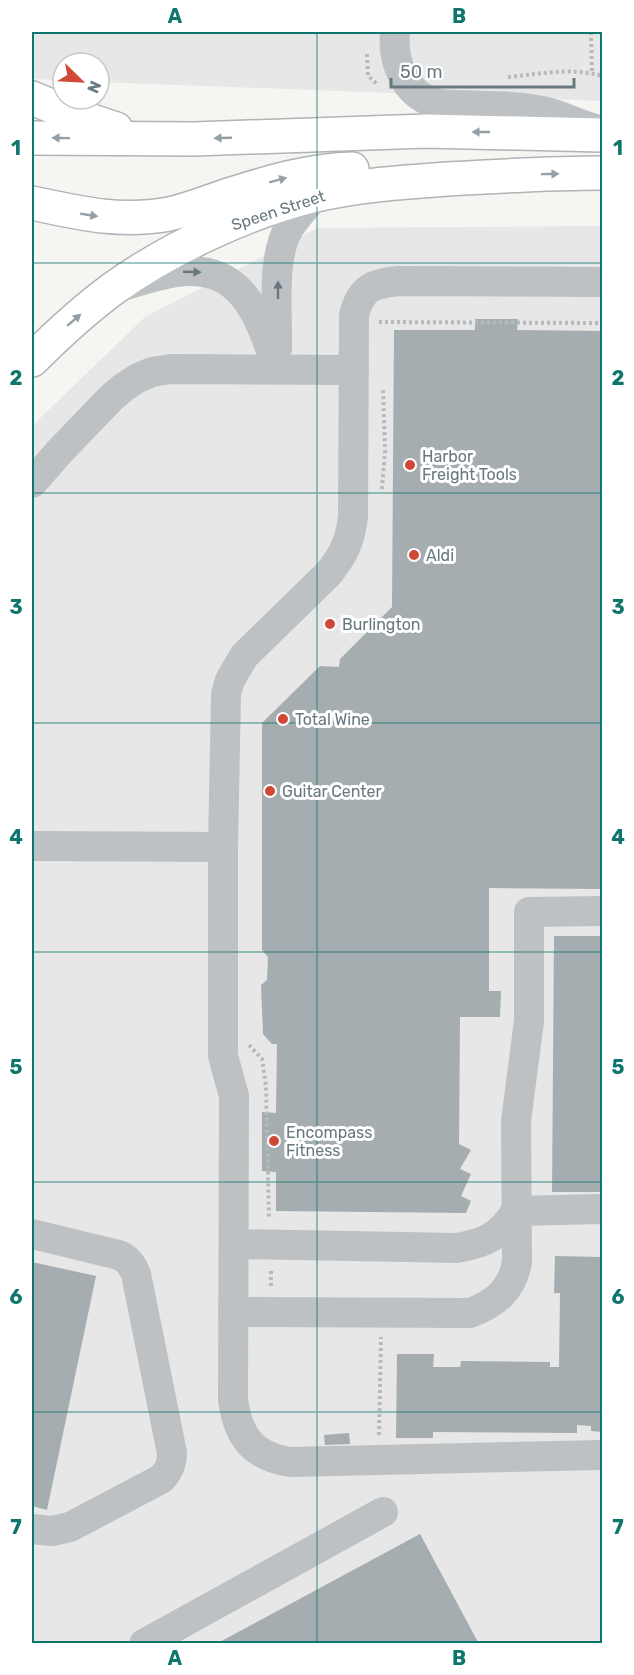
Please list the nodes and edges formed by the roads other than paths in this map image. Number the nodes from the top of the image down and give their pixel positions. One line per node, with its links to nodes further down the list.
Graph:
1 (395, 32): 3 (lane)
2 (32, 98): 5 (main road)
3 (603, 133): 5 (main road, one-way to 5)
4 (32, 138): 5 (main road, one-way to 4)
5 (162, 139)
6 (603, 173): 7 (main road, Speen Street, one-way to 6)
7 (500, 176): 8 (main road, Speen Street); 9 (main road, one-way to 7)
8 (316, 195): 11 (main road, Speen Street); 13 (lane, one-way to 8)
9 (32, 203)
10 (603, 282): 14 (lane)
11 (115, 288): 12 (main road, Speen Street, one-way to 11); 13 (lane, one-way to 13)
12 (32, 360)
13 (277, 369): 14 (lane); 15 (lane)
14 (354, 370): 17 (lane)
15 (32, 483)
16 (32, 846): 17 (lane)
17 (223, 847): 22 (lane)
18 (603, 911): 20 (lane)
19 (603, 1209): 20 (lane)
20 (516, 1211): 22 (lane); 23 (lane)
21 (32, 1234): 26 (lane)
22 (234, 1244): 23 (lane)
23 (233, 1312): 24 (lane)
24 (603, 1455)
25 (383, 1512): 27 (lane)
26 (32, 1529)
27 (144, 1644)

